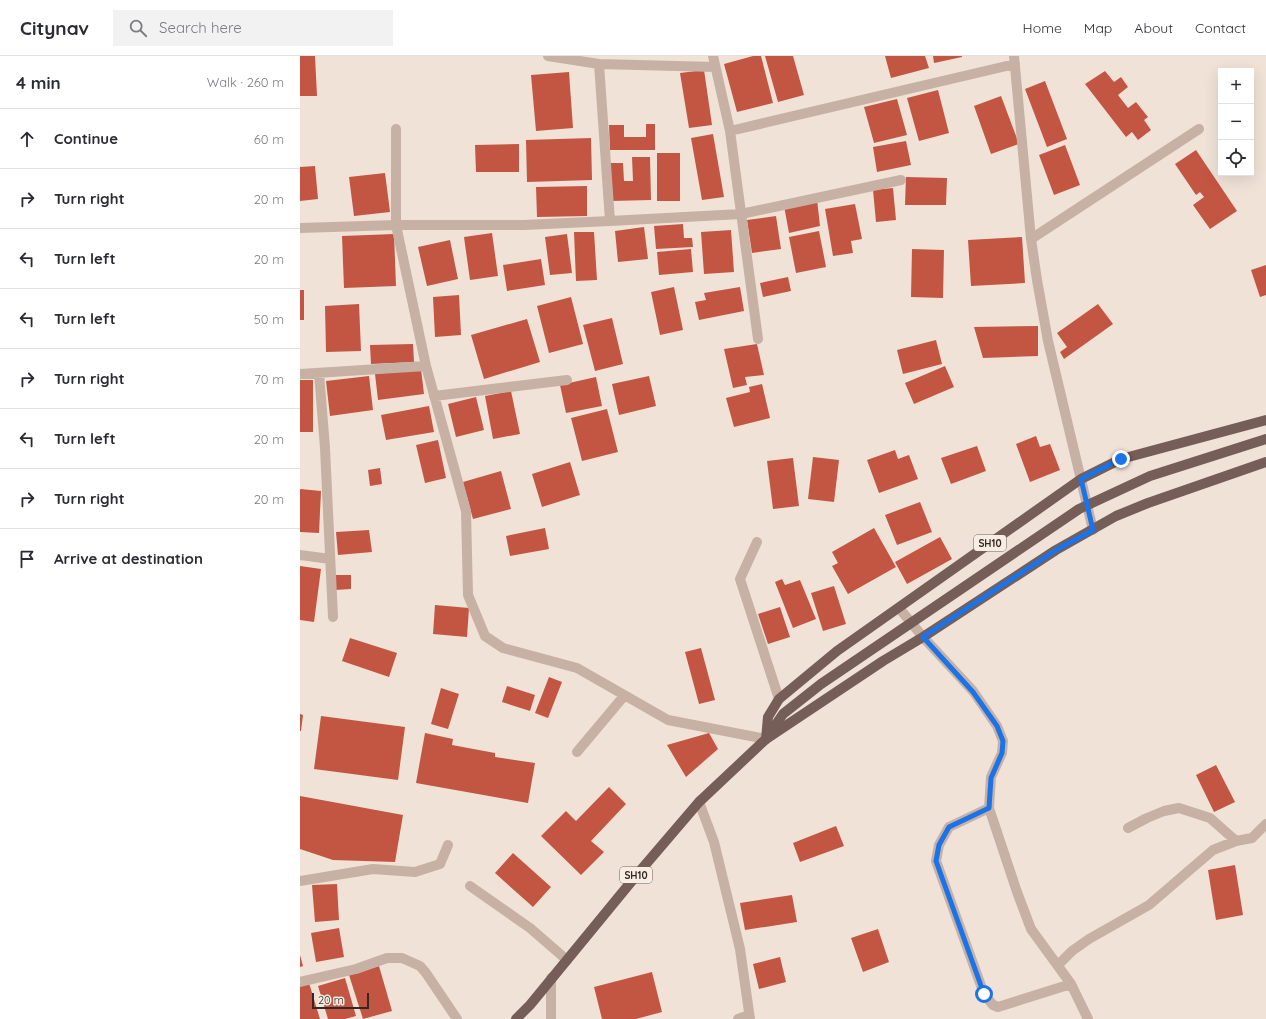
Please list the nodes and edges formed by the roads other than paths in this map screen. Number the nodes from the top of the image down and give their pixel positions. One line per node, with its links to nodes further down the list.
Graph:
1 (548, 56): 4 (street)
2 (712, 56): 5 (street)
3 (1015, 60): 8 (street); 14 (street)
4 (599, 64): 5 (street); 11 (street)
5 (715, 67): 8 (street)
6 (1199, 128): 14 (street)
7 (396, 129): 12 (street)
8 (730, 131): 10 (street)
9 (901, 180): 10 (street)
10 (741, 214): 11 (street); 15 (street)
11 (610, 221): 12 (street)
12 (396, 225): 13 (street); 16 (street)
13 (300, 228)
14 (1032, 239): 24 (street)
15 (758, 339)
16 (426, 366): 17 (street); 20 (street)
17 (319, 373): 18 (street); 28 (street)
18 (300, 374)
19 (567, 380): 20 (street)
20 (434, 396): 32 (street)
21 (1266, 420): 24 (main road, SH10)
22 (1266, 438): 34 (main road, bridge)
23 (1266, 462): 25 (main road)
24 (1081, 479): 25 (street); 29 (main road, SH10)
25 (1093, 530): 31 (main road)
26 (757, 542): 33 (street)
27 (300, 555): 28 (street)
28 (330, 559): 30 (street)
29 (899, 608): 31 (street); 33 (main road, SH10)
30 (333, 617)
31 (923, 637): 34 (main road); 37 (street)
32 (624, 696): 34 (street); 35 (street)
33 (779, 699): 34 (main road, SH10)
34 (766, 739): 36 (main road, SH10)
35 (577, 752)
36 (699, 802): 44 (main road, SH10); 49 (street)
37 (989, 808): 45 (street); 48 (street)
38 (1266, 824): 40 (street)
39 (1128, 828): 40 (street)
40 (1236, 841): 45 (street)
41 (448, 845): 42 (street)
42 (300, 881)
43 (470, 886): 44 (street)
44 (567, 960): 46 (main road, SH10)
45 (1058, 965): 48 (street)
46 (551, 978): 51 (main road, SH10); 52 (street)
47 (300, 982): 50 (street)
48 (1071, 984): 54 (street)
49 (749, 1017): 53 (street)
50 (457, 1019)
51 (516, 1019)
52 (551, 1019)
53 (738, 1019)
54 (1088, 1019)

